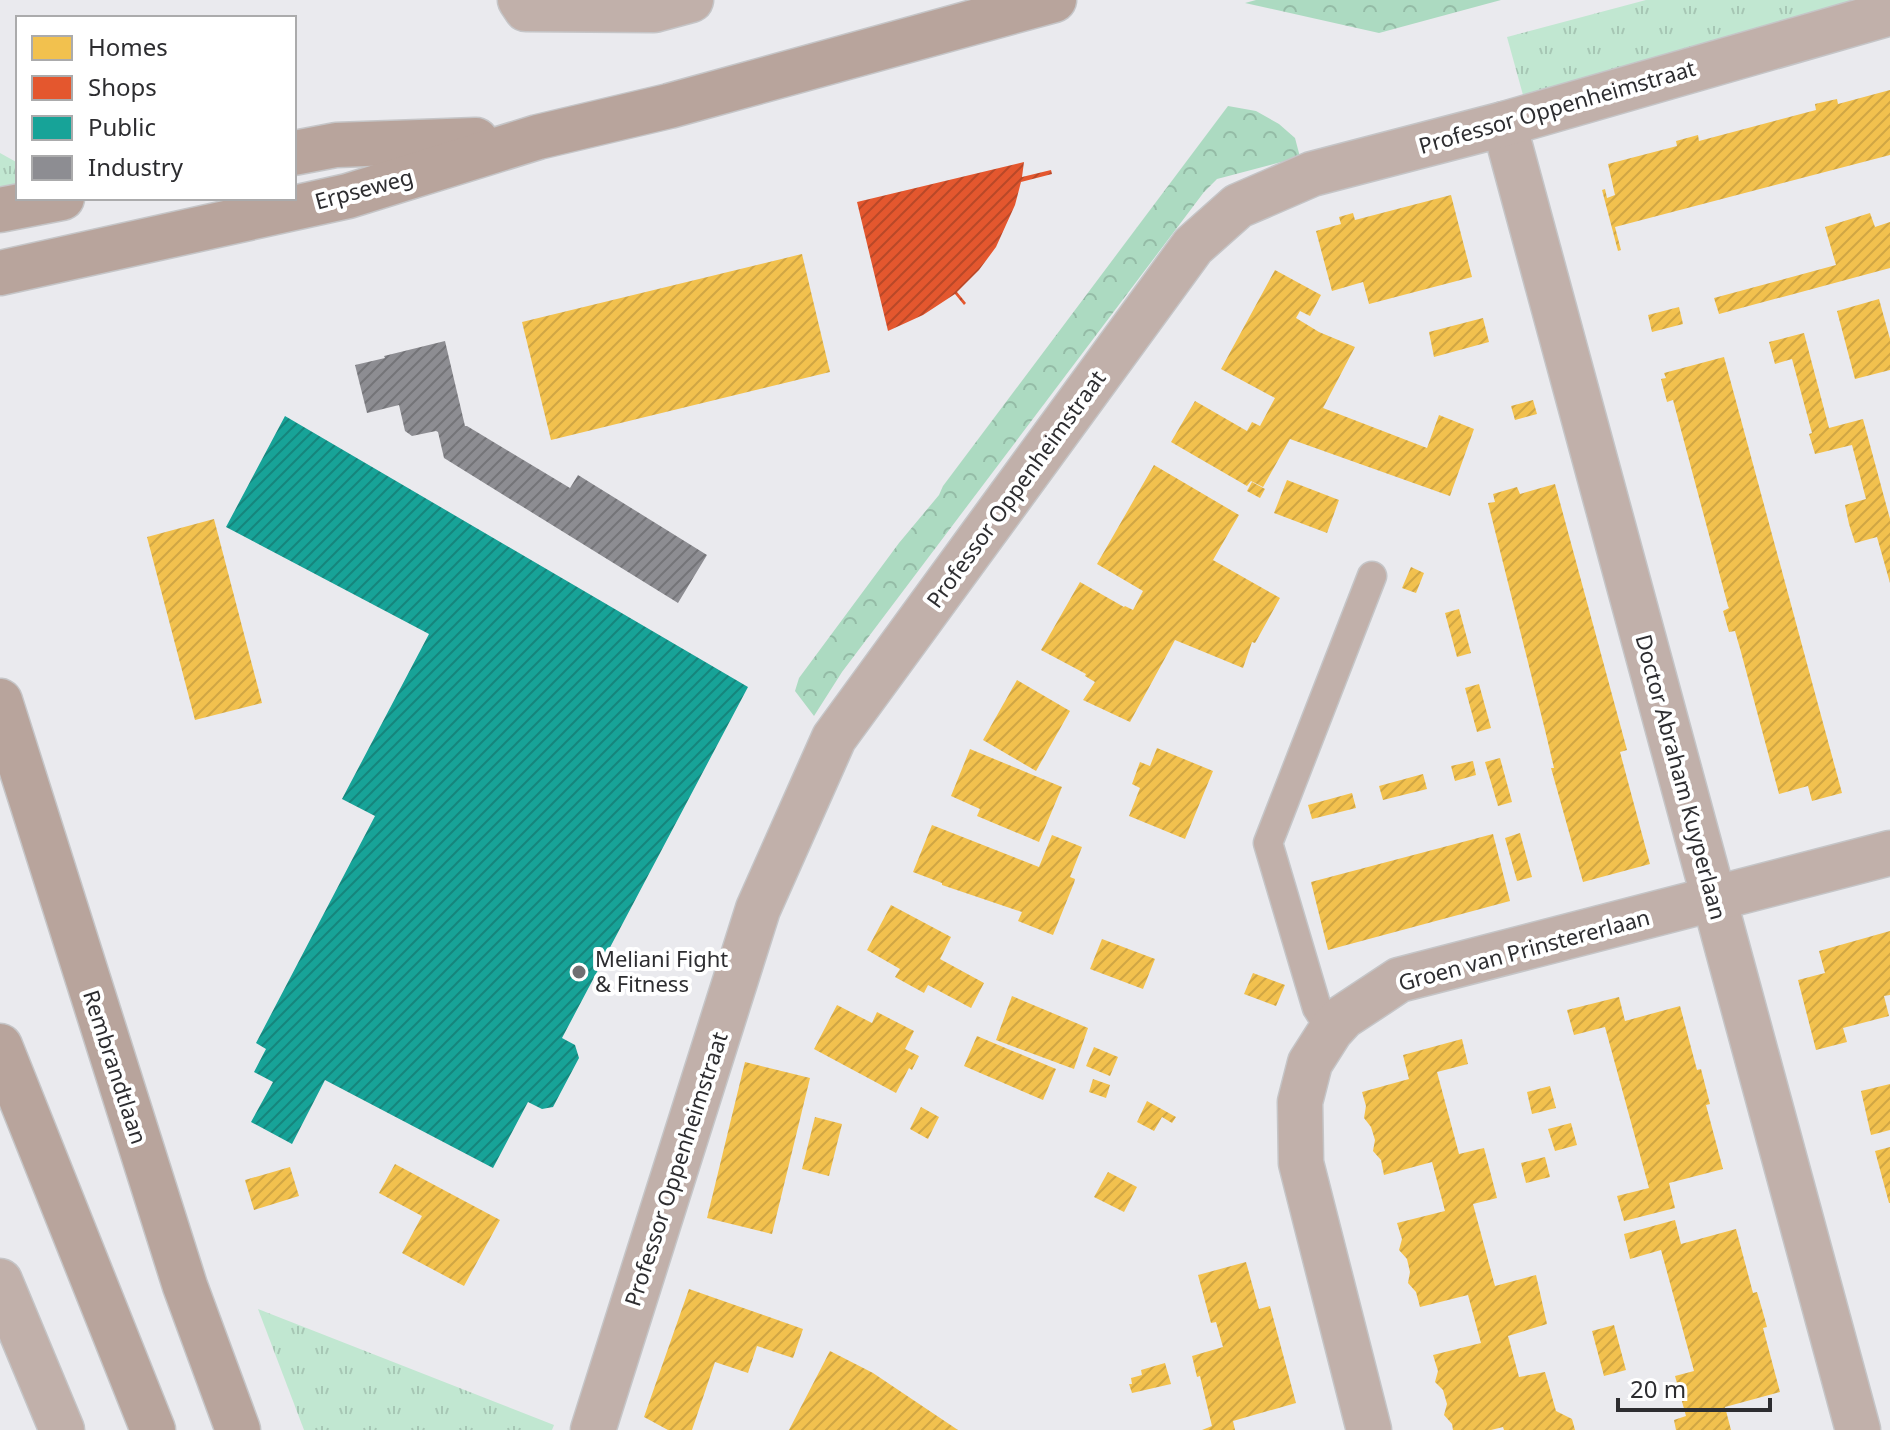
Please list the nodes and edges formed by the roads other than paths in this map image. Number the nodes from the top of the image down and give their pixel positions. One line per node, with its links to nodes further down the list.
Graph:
1 (520, 0): 2 (street)
2 (691, 0)
3 (1054, 0): 6 (main road, Erpseweg)
4 (1890, 13): 5 (street, Professor Oppenheimstraat)
5 (1504, 124): 14 (street, Doctor Abraham Kuyperlaan); 21 (street, Professor Oppenheimstraat)
6 (538, 137): 7 (main road, Erpseweg); 10 (main road, Erpseweg)
7 (296, 153)
8 (52, 200): 9 (main road)
9 (0, 210)
10 (0, 273)
11 (1372, 576): 15 (lane)
12 (0, 701): 20 (main road, Rembrandtlaan)
13 (1890, 853): 14 (street, Groen van Prinstererlaan)
14 (1714, 900): 15 (street, Groen van Prinstererlaan); 23 (street, Doctor Abraham Kuyperlaan)
15 (1331, 1030): 22 (street, Groen van Prinstererlaan)
16 (0, 1046): 19 (main road)
17 (0, 1281): 18 (street)
18 (62, 1430)
19 (153, 1430)
20 (238, 1430)
21 (593, 1430)
22 (1369, 1430)
23 (1858, 1430)

